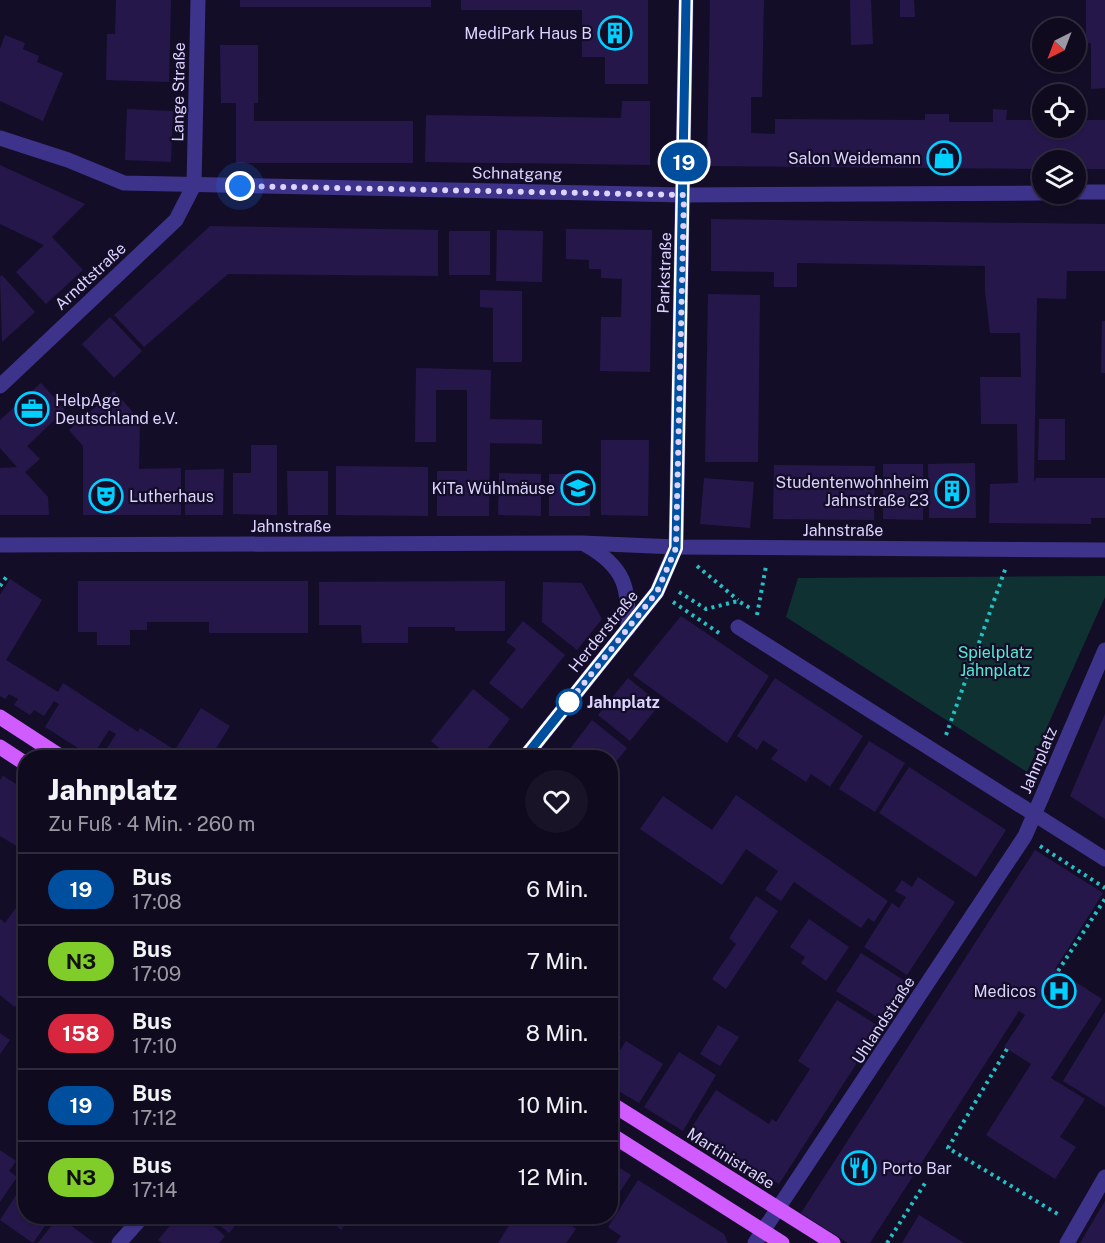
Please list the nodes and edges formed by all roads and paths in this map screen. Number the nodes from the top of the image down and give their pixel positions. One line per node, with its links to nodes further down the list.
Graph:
1 (198, 0): 4 (street, Lange Straße)
2 (686, 0): 8 (street, Parkstraße)
3 (0, 138): 4 (street, Schnatgang)
4 (194, 185): 8 (street, Schnatgang); 9 (street, Arndtstraße)
5 (1086, 192): 6 (street)
6 (1105, 192)
7 (1032, 193): 8 (street, Schnatgang)
8 (684, 195): 12 (street, Parkstraße)
9 (0, 386)
10 (582, 543): 11 (street, Jahnstraße); 12 (street, Jahnstraße); 23 (street)
11 (0, 545)
12 (676, 548): 13 (street, Jahnstraße); 19 (street, Herderstraße)
13 (697, 548): 14 (street, Jahnstraße); 20 (path)
14 (770, 548): 15 (street, Jahnstraße); 21 (path)
15 (1012, 549): 16 (street, Jahnstraße); 29 (path)
16 (1105, 550)
17 (7, 576): 18 (path)
18 (0, 586)
19 (657, 592): 22 (path); 23 (street, Herderstraße)
20 (738, 601)
21 (756, 612)
22 (738, 627): 29 (street, Jahnplatz)
23 (628, 629): 28 (street, Herderstraße)
24 (1105, 650): 31 (street, Jahnplatz)
25 (0, 717): 27 (main road)
26 (0, 747): 30 (main road)
27 (51, 750)
28 (530, 750)
29 (939, 753): 31 (street, Jahnplatz)
30 (18, 759)
31 (1035, 814): 32 (street, Uhlandstraße); 33 (street)
32 (1025, 836): 34 (path); 42 (street, Uhlandstraße)
33 (1105, 860)
34 (1105, 888)
35 (1105, 899): 36 (path)
36 (1058, 971)
37 (1007, 1049): 44 (path)
38 (618, 1108): 42 (main road, Martinistraße)
39 (618, 1139): 45 (main road)
40 (1105, 1177): 44 (street)
41 (927, 1180): 49 (path)
42 (780, 1210): 45 (street, Uhlandstraße); 48 (main road, Martinistraße)
43 (136, 1224): 46 (street)
44 (1077, 1226): 50 (street)
45 (760, 1237): 47 (main road)
46 (119, 1243)
47 (782, 1243)
48 (833, 1243)
49 (887, 1243)
50 (1067, 1243)

